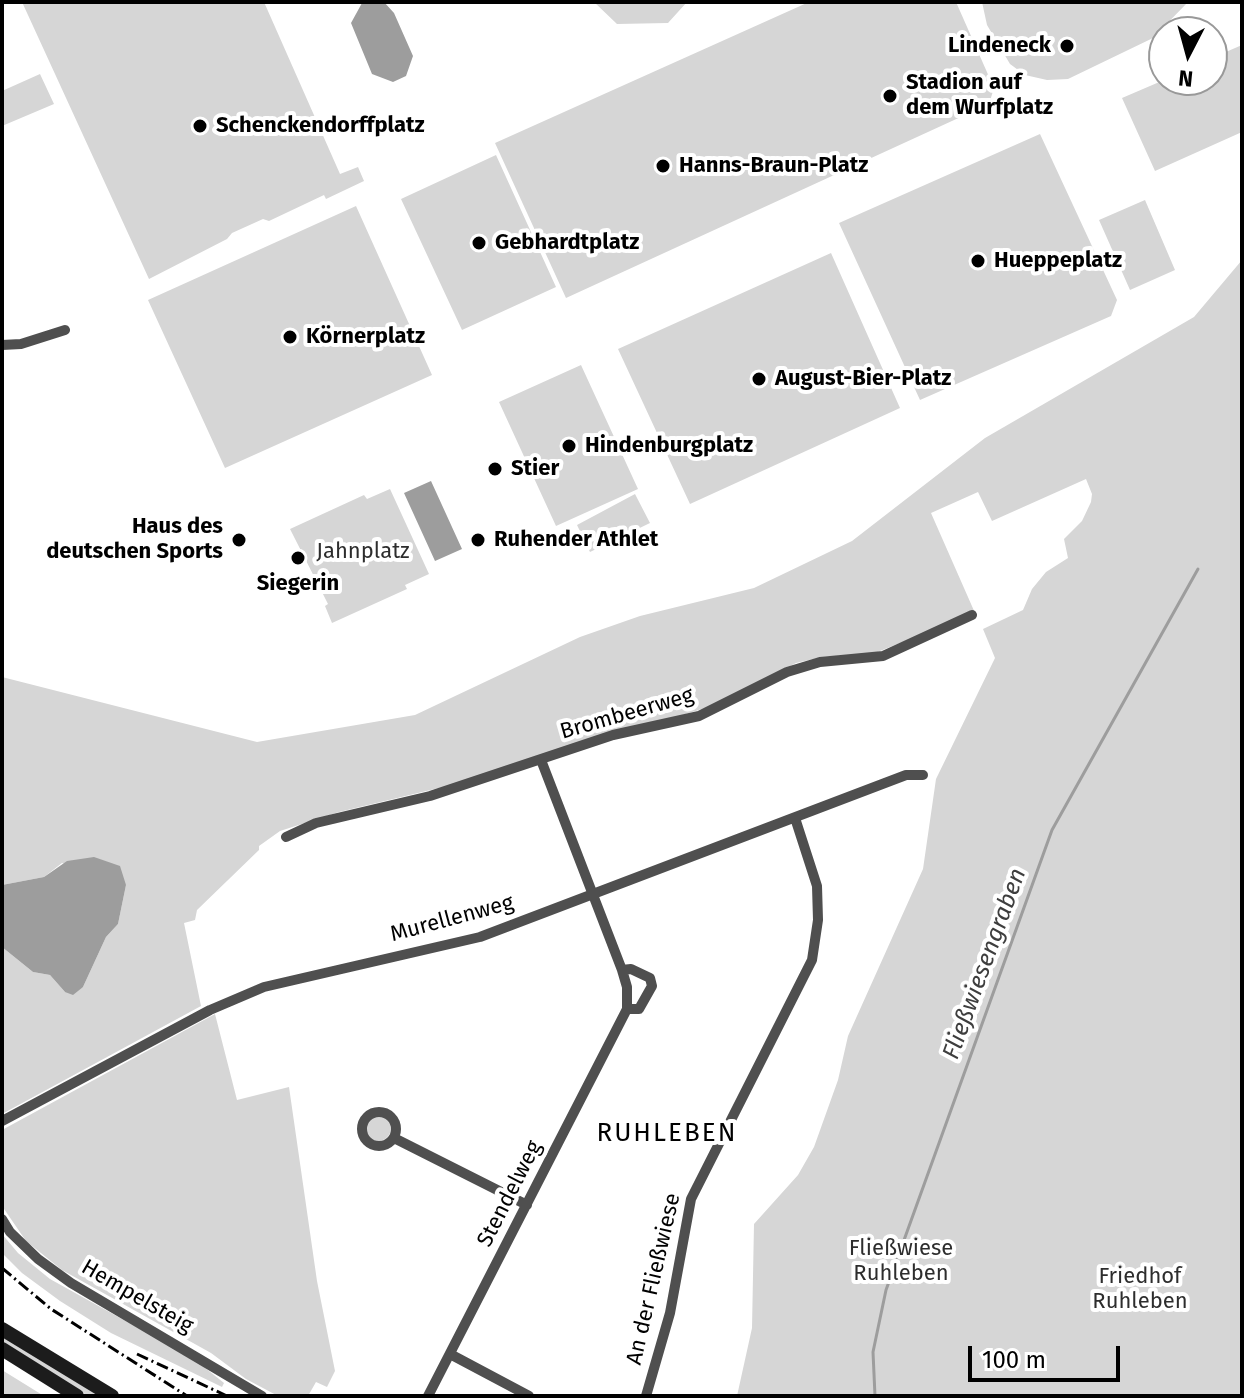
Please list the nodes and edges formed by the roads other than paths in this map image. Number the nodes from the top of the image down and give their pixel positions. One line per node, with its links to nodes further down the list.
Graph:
1 (65, 330): 2 (street)
2 (2, 345)
3 (972, 615): 4 (street, Brombeerweg)
4 (541, 760): 7 (street, Brombeerweg); 8 (street)
5 (923, 775): 6 (street, Murellenweg)
6 (795, 818): 8 (street, Murellenweg); 23 (street, An der Fließwiese)
7 (286, 837)
8 (591, 896): 9 (street); 11 (street, Murellenweg)
9 (622, 970): 10 (street); 10 (street, Stendelweg)
10 (627, 1009): 13 (street, Stendelweg)
11 (2, 1121)
12 (394, 1138): 13 (street)
13 (527, 1205): 17 (street, Stendelweg)
14 (2, 1219): 20 (street, Hempelsteig)
15 (2, 1329): 19 (main road)
16 (2, 1349): 18 (main road)
17 (450, 1354): 21 (street, Stendelweg); 22 (street)
18 (77, 1396)
19 (112, 1396)
20 (262, 1396)
21 (428, 1396)
22 (529, 1396)
23 (646, 1396)

